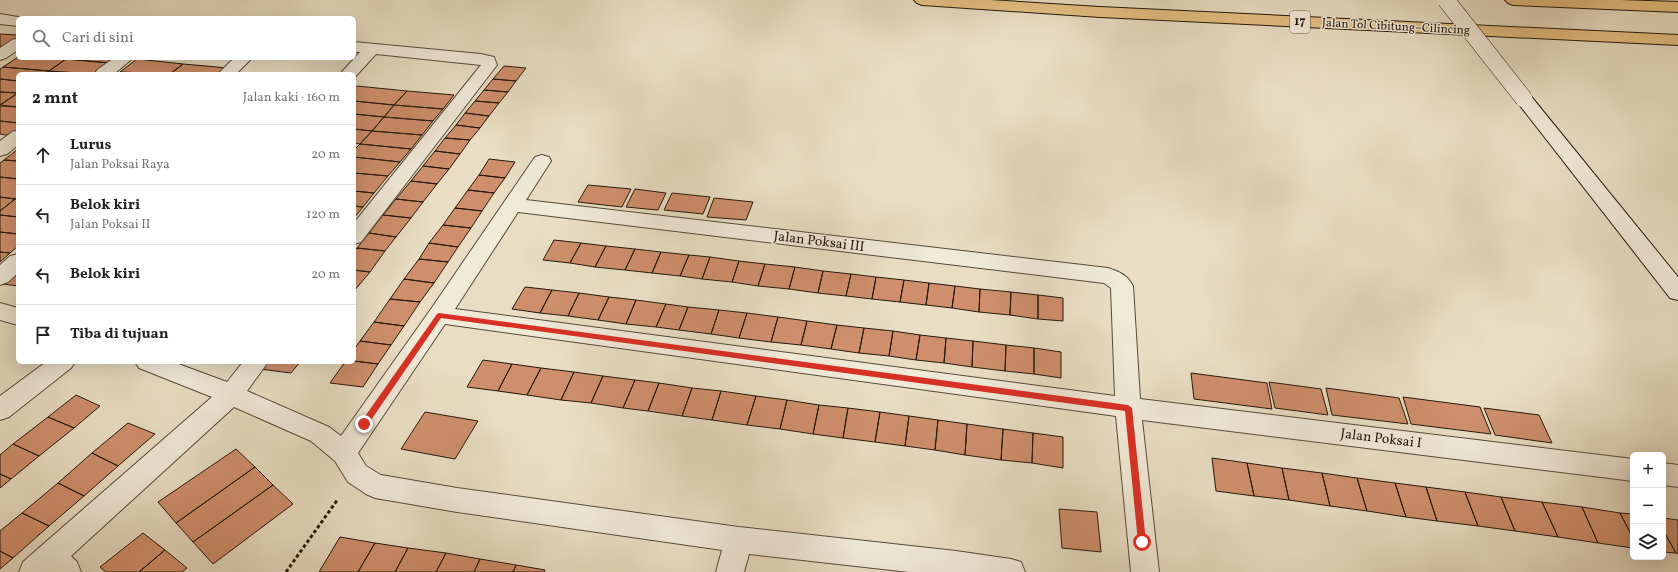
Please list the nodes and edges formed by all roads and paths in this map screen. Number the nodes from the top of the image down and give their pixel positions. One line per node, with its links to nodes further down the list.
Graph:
1 (922, 0): 7 (highway, Jalan Tol Cibitung–Cilincing / 17)
2 (1446, 0): 24 (street, bridge)
3 (1513, 0): 4 (highway)
4 (1678, 7)
5 (0, 19): 6 (street)
6 (16, 21)
7 (1678, 40)
8 (16, 44): 11 (street)
9 (356, 47): 10 (street)
10 (372, 49): 16 (street); 21 (street)
11 (0, 55)
12 (122, 60): 14 (street)
13 (242, 60): 15 (street)
14 (106, 72)
15 (228, 72)
16 (350, 72)
17 (16, 138): 18 (street)
18 (0, 150)
19 (542, 161): 20 (street)
20 (512, 205): 26 (street); 32 (street, Jalan Poksai III)
21 (356, 234)
22 (16, 263): 23 (street)
23 (0, 277)
24 (1678, 292)
25 (0, 311): 27 (street)
26 (439, 315): 32 (street, Jalan Poksai I); 34 (street)
27 (16, 316)
28 (60, 364): 33 (street)
29 (152, 364): 31 (street)
30 (254, 364): 31 (street)
31 (230, 396): 34 (street); 39 (street)
32 (1128, 408): 35 (street, Jalan Poksai I); 44 (street)
33 (0, 410)
34 (350, 463): 38 (street); 41 (path)
35 (1630, 470)
36 (1666, 474): 37 (street)
37 (1678, 476)
38 (739, 540): 40 (street); 42 (street)
39 (50, 567)
40 (956, 568): 43 (street)
41 (286, 572)
42 (730, 572)
43 (1011, 572)
44 (1145, 572)

